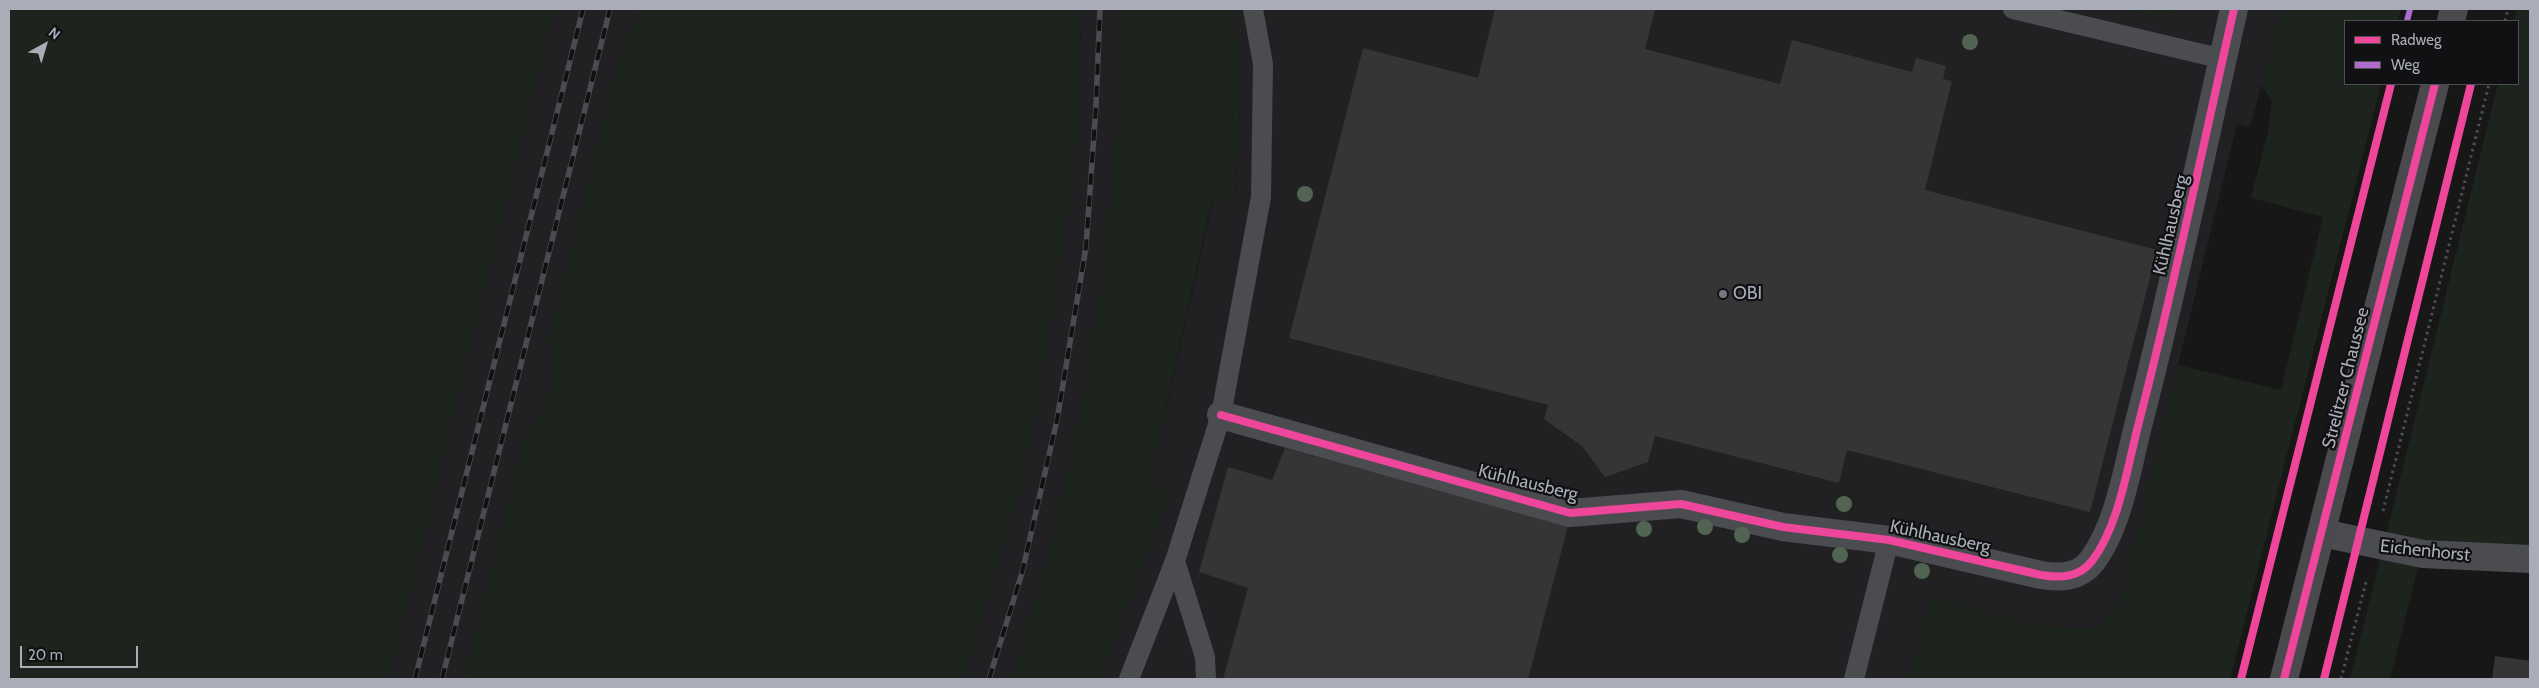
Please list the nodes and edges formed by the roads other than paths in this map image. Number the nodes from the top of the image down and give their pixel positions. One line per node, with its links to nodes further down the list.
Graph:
1 (1253, 9): 6 (lane)
2 (2013, 9): 4 (lane)
3 (2234, 9): 4 (street, Kühlhausberg)
4 (2223, 59): 8 (street, Kühlhausberg)
5 (2435, 85): 7 (main road, Strelitzer Chaussee)
6 (1221, 415): 8 (street, Kühlhausberg); 10 (lane)
7 (2322, 533): 9 (street, Eichenhorst); 14 (main road, Strelitzer Chaussee)
8 (1889, 540): 13 (lane, Kühlhausberg)
9 (2530, 558)
10 (1175, 561): 11 (lane); 12 (lane)
11 (1129, 679)
12 (1206, 679)
13 (1854, 679)
14 (2284, 679)

